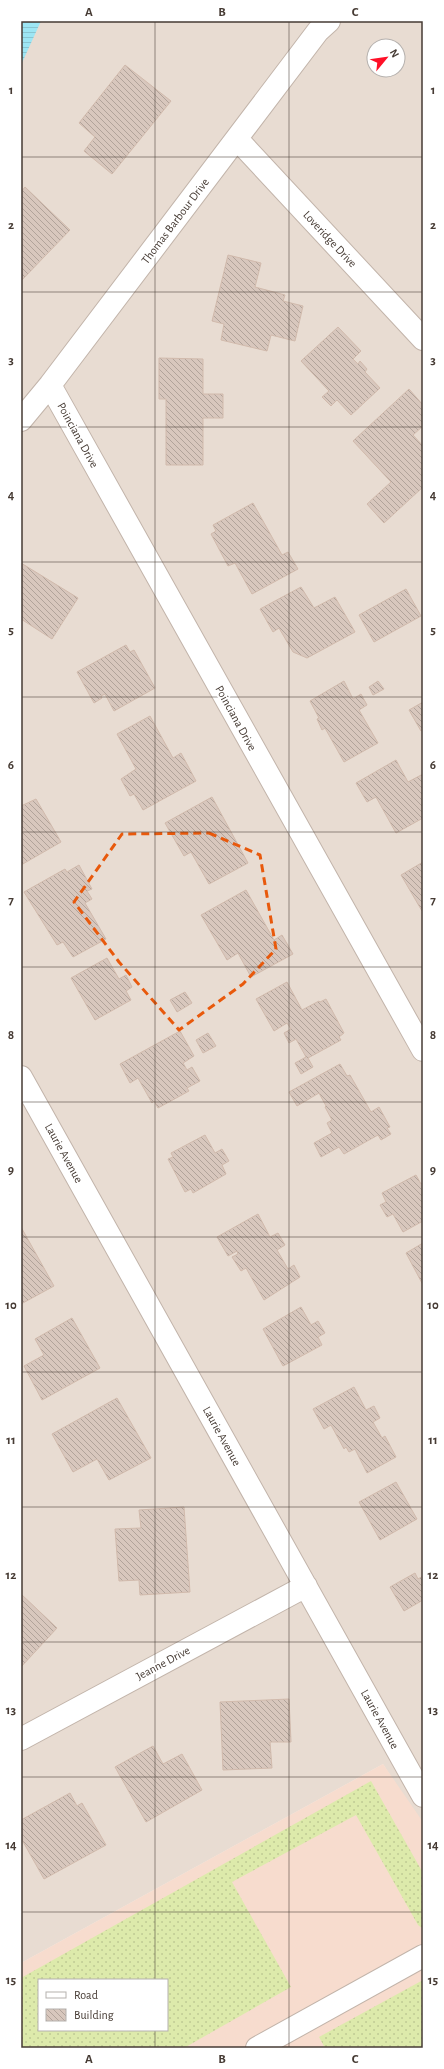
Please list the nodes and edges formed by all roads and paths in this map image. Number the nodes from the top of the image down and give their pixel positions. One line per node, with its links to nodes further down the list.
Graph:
1 (329, 21): 2 (street, Thomas Barbour Drive)
2 (237, 139): 3 (street, Loveridge Drive); 4 (street, Thomas Barbour Drive)
3 (423, 339)
4 (50, 385): 5 (street, Thomas Barbour Drive); 6 (street, Poinciana Drive)
5 (21, 420)
6 (423, 1050)
7 (21, 1077): 8 (street, Laurie Avenue)
8 (306, 1586): 9 (street, Jeanne Drive); 10 (street, Laurie Avenue)
9 (21, 1740)
10 (423, 1796)
11 (423, 1956): 12 (street)
12 (270, 2045)

